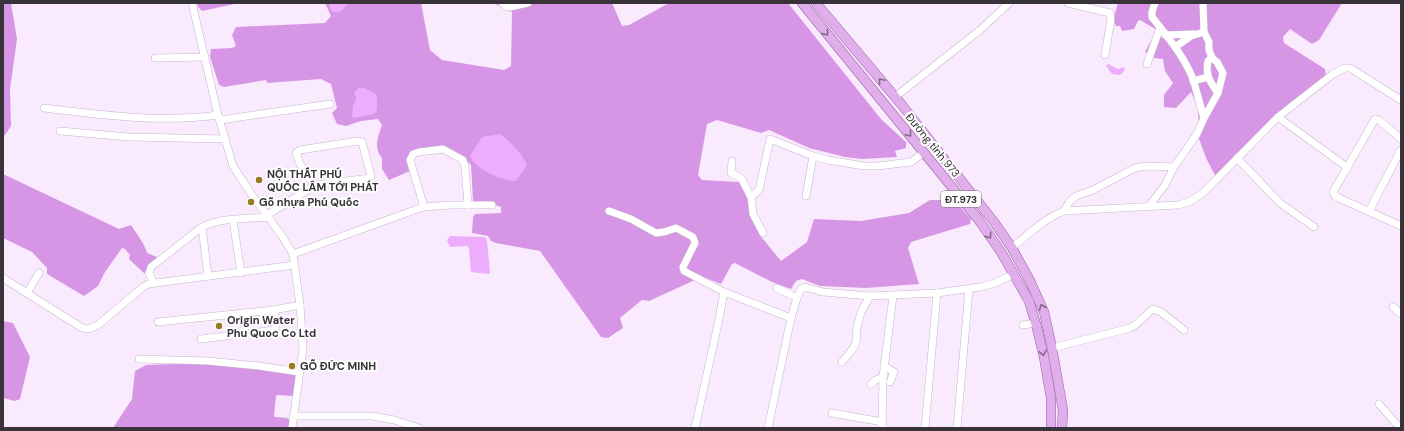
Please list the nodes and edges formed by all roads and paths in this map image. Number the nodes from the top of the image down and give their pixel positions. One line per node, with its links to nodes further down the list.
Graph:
1 (192, 3): 15 (street)
2 (502, 3): 3 (street)
3 (528, 3)
4 (802, 3): 34 (main road, Đường tỉnh 973 / ĐT.973, one-way to 34)
5 (816, 3): 22 (main road, Đường tỉnh 973 / ĐT.973, one-way to 5)
6 (1009, 3): 22 (street)
7 (1068, 3): 14 (street)
8 (1155, 3): 10 (street)
9 (1203, 3): 11 (street)
10 (1160, 28): 12 (street); 18 (street)
11 (1201, 33): 12 (street); 13 (street); 16 (street)
12 (1165, 35): 13 (street)
13 (1175, 47): 20 (street)
14 (1105, 55)
15 (205, 57): 17 (street); 26 (street)
16 (1212, 57): 19 (street); 21 (street)
17 (155, 58)
18 (1147, 64)
19 (1208, 77): 20 (street); 21 (street)
20 (1193, 81): 28 (street)
21 (1218, 93): 28 (street)
22 (895, 97): 32 (main road, Đường tỉnh 973 / ĐT.973)
23 (1401, 100): 27 (street)
24 (330, 104): 26 (street)
25 (44, 108): 26 (street)
26 (219, 117): 30 (street)
27 (1278, 117): 36 (street); 39 (street)
28 (1204, 118): 38 (street)
29 (60, 131): 30 (street)
30 (225, 139): 50 (street)
31 (1401, 139): 39 (street)
32 (932, 144): 34 (main road); 56 (main road, Đường tỉnh 973 / ĐT.973)
33 (1401, 150): 49 (street)
34 (924, 152): 35 (street); 61 (main road, Đường tỉnh 973 / ĐT.973, one-way to 61)
35 (813, 156): 41 (street); 42 (street)
36 (1237, 158): 45 (street); 54 (street)
37 (732, 161): 42 (street)
38 (1174, 167): 45 (street); 48 (street)
39 (1348, 168): 49 (street)
40 (314, 185): 40 (street); 50 (street)
41 (806, 196)
42 (751, 197): 55 (street)
43 (468, 205): 44 (street); 46 (street); 46 (street)
44 (492, 205)
45 (1149, 206): 48 (street)
46 (424, 207): 57 (street)
47 (609, 211): 67 (street)
48 (1064, 211): 56 (street)
49 (1369, 211): 52 (street)
50 (268, 216): 51 (street); 57 (street)
51 (233, 220): 53 (street); 60 (street)
52 (1401, 226)
53 (202, 227): 62 (street); 64 (street)
54 (1314, 227)
55 (763, 233)
56 (1012, 248): 83 (main road, Đường tỉnh 973 / ĐT.973, one-way to 56)
57 (292, 254): 58 (street)
58 (295, 265): 60 (street); 73 (street)
59 (39, 273): 68 (street)
60 (241, 273): 62 (street)
61 (1014, 274): 66 (street); 79 (main road, Đường tỉnh 973 / ĐT.973)
62 (208, 276): 64 (street)
63 (3, 278): 68 (street)
64 (153, 282): 68 (street)
65 (777, 288): 72 (street)
66 (969, 289): 69 (street); 100 (street)
67 (724, 292): 77 (street); 97 (street)
68 (27, 293)
69 (937, 293): 71 (street); 99 (street)
70 (870, 296): 71 (street); 72 (street); 85 (street)
71 (893, 296): 86 (street)
72 (797, 298): 77 (street)
73 (300, 305): 75 (street); 87 (street)
74 (1393, 307): 76 (street)
75 (274, 310): 78 (street); 82 (street)
76 (1401, 314)
77 (791, 318): 98 (street)
78 (158, 322)
79 (1036, 323): 80 (street); 101 (main road, Đường tỉnh 973 / ĐT.973, one-way to 101)
80 (1023, 324)
81 (1184, 330): 83 (street)
82 (201, 339)
83 (1052, 348): 102 (main road, Đường tỉnh 973 / ĐT.973)
84 (139, 359): 87 (street)
85 (842, 362)
86 (884, 366): 88 (street); 89 (street)
87 (299, 372): 93 (street)
88 (883, 378): 90 (street); 94 (street)
89 (890, 382)
90 (872, 384)
91 (1379, 404): 103 (street)
92 (832, 413): 94 (street)
93 (294, 416): 95 (street); 96 (street)
94 (882, 425)
95 (292, 428)
96 (419, 428)
97 (694, 428)
98 (768, 428)
99 (925, 428)
100 (957, 428)
101 (1051, 428)
102 (1062, 428)
103 (1400, 428)

